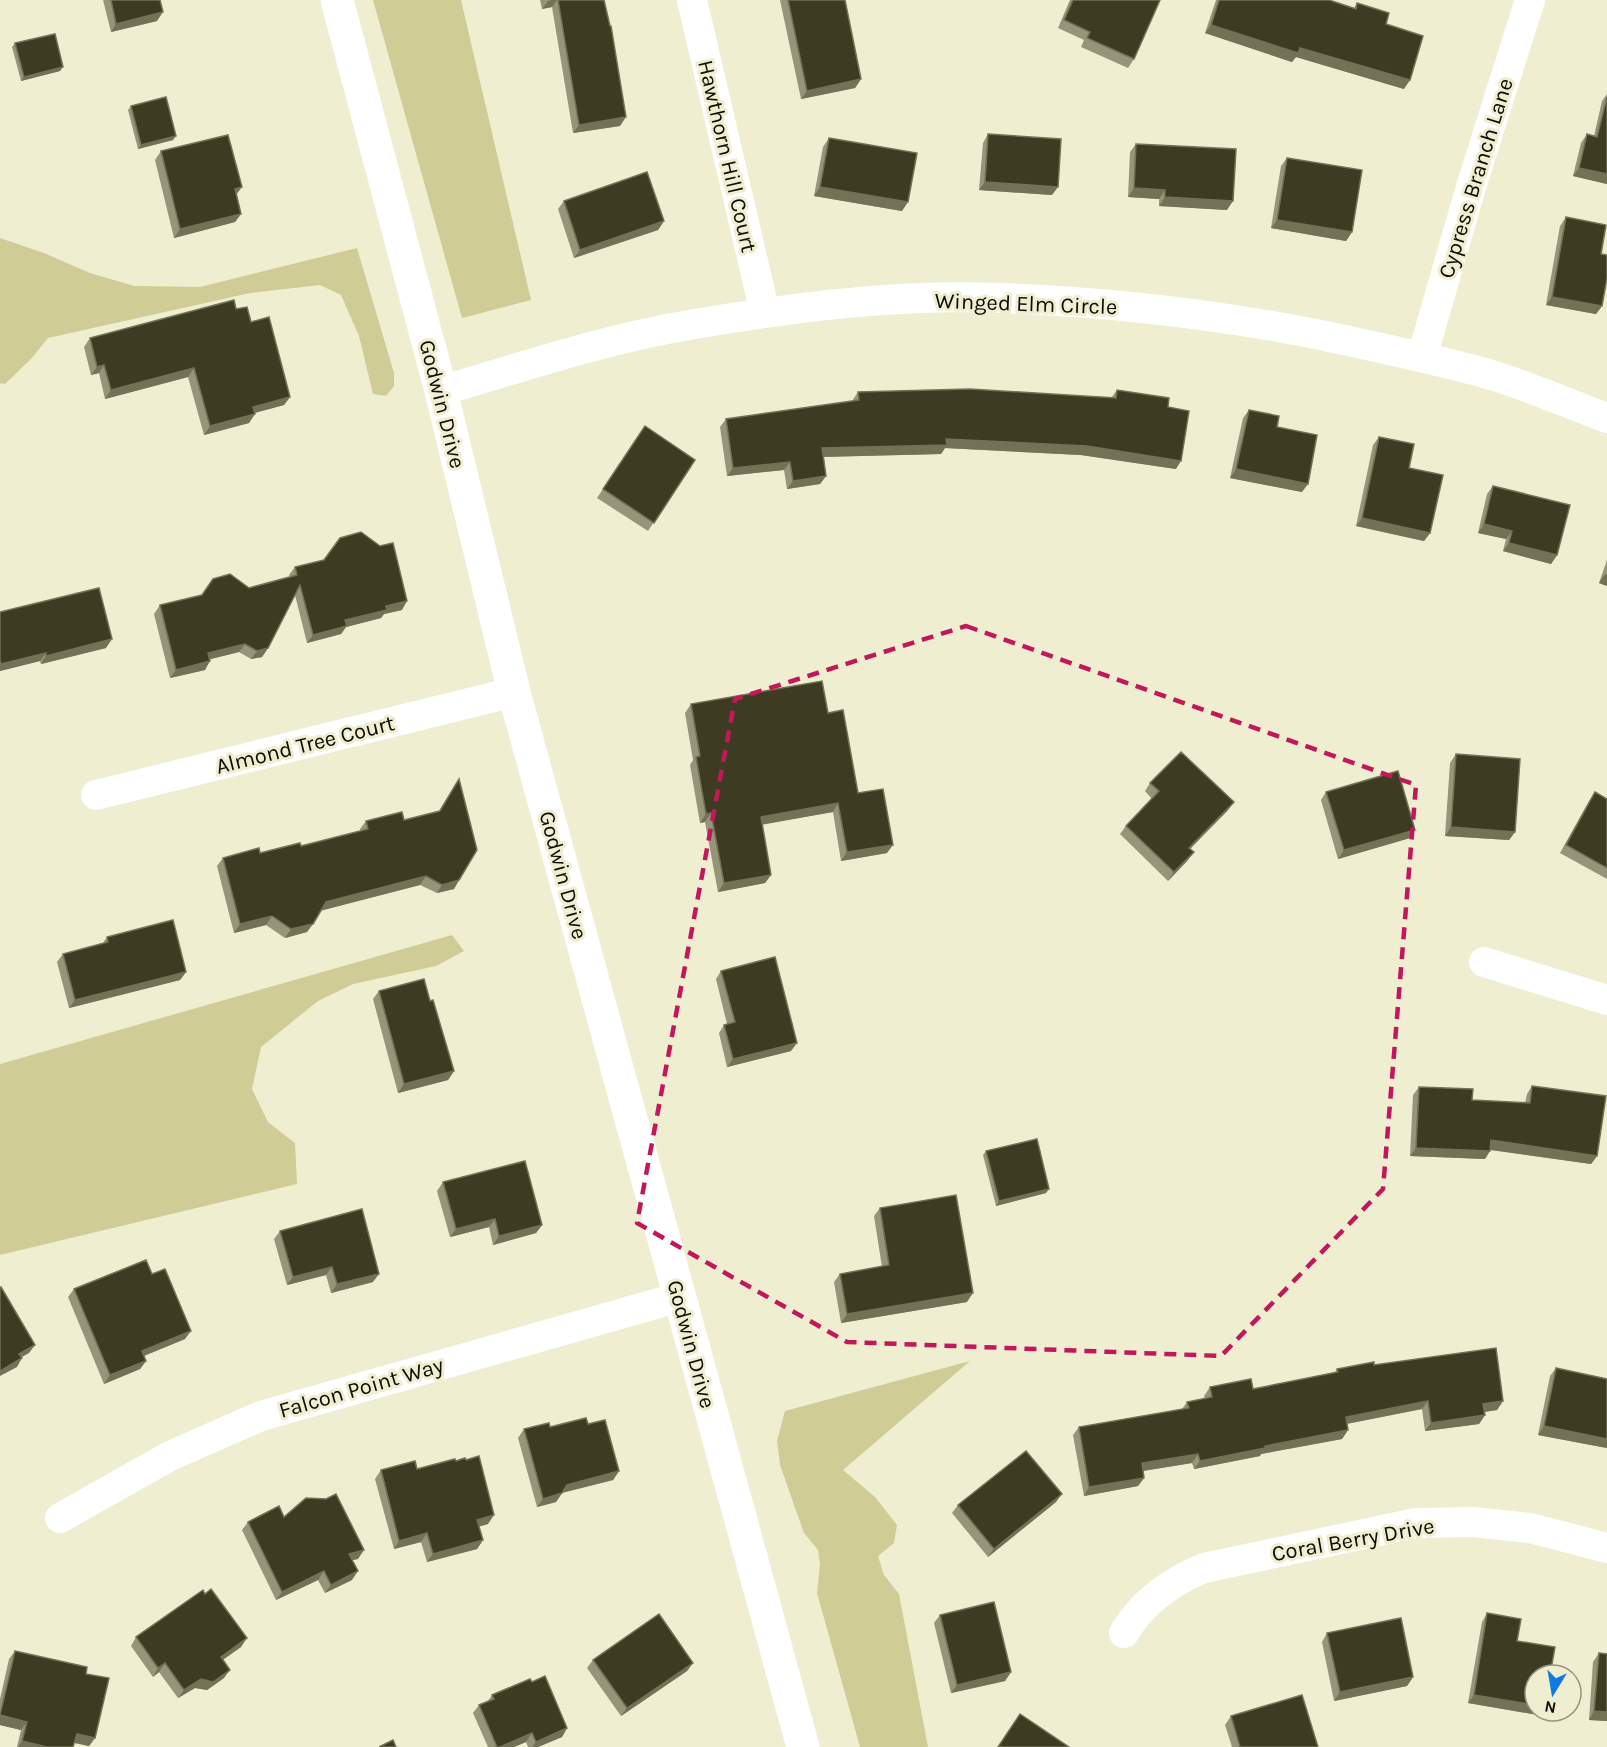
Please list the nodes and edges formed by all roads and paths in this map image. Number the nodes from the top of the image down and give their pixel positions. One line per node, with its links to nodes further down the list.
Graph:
1 (337, 0): 6 (street, Godwin Drive)
2 (692, 0): 4 (street, Hawthorn Hill Court)
3 (1530, 0): 5 (street, Cypress Branch Lane)
4 (765, 313): 5 (street, Winged Elm Circle); 6 (street, Winged Elm Circle)
5 (1422, 357): 7 (street, Winged Elm Circle)
6 (441, 391): 8 (street, Godwin Drive)
7 (1607, 418)
8 (514, 692): 9 (street, Almond Tree Court); 12 (street, Godwin Drive)
9 (96, 795)
10 (1484, 962): 11 (street)
11 (1607, 1000)
12 (680, 1297): 13 (street, Falcon Point Way); 16 (street, Godwin Drive)
13 (60, 1518)
14 (1607, 1548): 15 (street, Coral Berry Drive)
15 (1124, 1633)
16 (803, 1747)

